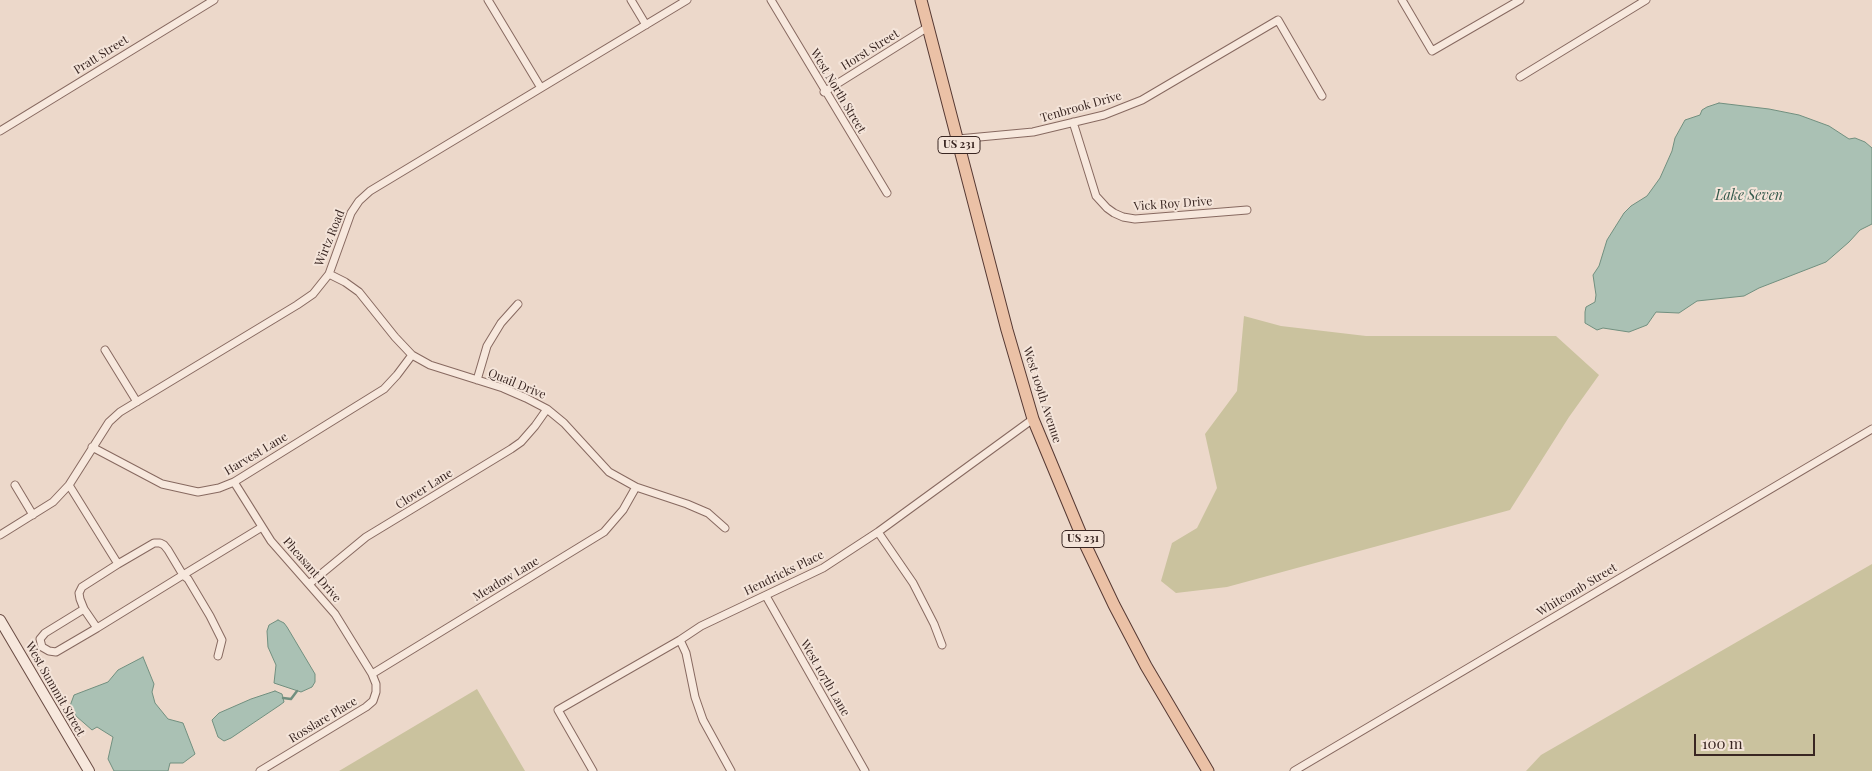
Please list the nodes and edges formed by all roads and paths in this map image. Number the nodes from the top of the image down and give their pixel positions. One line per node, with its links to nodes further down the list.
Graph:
1 (214, 0): 10 (street, Pratt Street)
2 (488, 0): 14 (street)
3 (631, 0): 11 (street)
4 (686, 0): 11 (street, Wirtz Road)
5 (772, 0): 15 (street, West North Street)
6 (921, 0): 12 (main road, West 109th Avenue / US 231)
7 (1402, 0): 8 (street)
8 (1520, 0)
9 (1646, 0): 13 (street)
10 (203, 3): 18 (street, Pratt Street)
11 (646, 25): 14 (street, Wirtz Road)
12 (928, 27): 15 (street, Horst Street); 19 (main road, West 109th Avenue / US 231)
13 (1520, 76)
14 (541, 88): 22 (street, Wirtz Road)
15 (824, 92): 20 (street, West North Street)
16 (1322, 96): 17 (street, Tenbrook Drive)
17 (1073, 122): 19 (street, Tenbrook Drive); 21 (street, Vick Roy Drive)
18 (0, 131)
19 (958, 139): 29 (main road, West 109th Avenue / US 231)
20 (887, 194)
21 (1247, 210)
22 (329, 274): 25 (street, Quail Drive); 27 (street, Wirtz Road)
23 (518, 304): 26 (street)
24 (105, 350): 27 (street)
25 (412, 355): 26 (street, Quail Drive); 32 (street, Harvest Lane)
26 (477, 380): 28 (street, Quail Drive)
27 (137, 402): 31 (street, Wirtz Road)
28 (547, 409): 35 (street, Quail Drive); 43 (street, Clover Lane)
29 (1033, 419): 39 (street, Hendricks Place); 57 (main road, West 109th Avenue / US 231)
30 (1872, 429): 58 (street, Whitcomb Street)
31 (92, 448): 32 (street, Harvest Lane); 34 (street, Wirtz Road)
32 (234, 482): 37 (street, Pheasant Drive)
33 (15, 485): 36 (street)
34 (69, 485): 36 (street, Wirtz Road); 41 (street)
35 (636, 487): 38 (street, Quail Drive); 51 (street, Meadow Lane)
36 (33, 515): 40 (street, Wirtz Road)
37 (262, 527): 42 (street); 43 (street, Pheasant Drive)
38 (725, 528)
39 (878, 532): 44 (street, Hendricks Place); 49 (street)
40 (0, 535)
41 (118, 564): 42 (street); 45 (street)
42 (183, 575): 47 (street); 50 (street)
43 (308, 584): 51 (street, Pheasant Drive)
44 (766, 596): 48 (street, Hendricks Place); 56 (street, West 107th Lane)
45 (84, 609): 47 (street); 47 (street)
46 (0, 620): 52 (street, West Summit Street)
47 (97, 628)
48 (680, 640): 54 (street, Hendricks Place); 55 (street)
49 (942, 645)
50 (218, 656)
51 (372, 674): 53 (street, Rosslare Place)
52 (89, 771)
53 (260, 771)
54 (593, 771)
55 (730, 771)
56 (865, 771)
57 (1208, 771)
58 (1294, 771)

